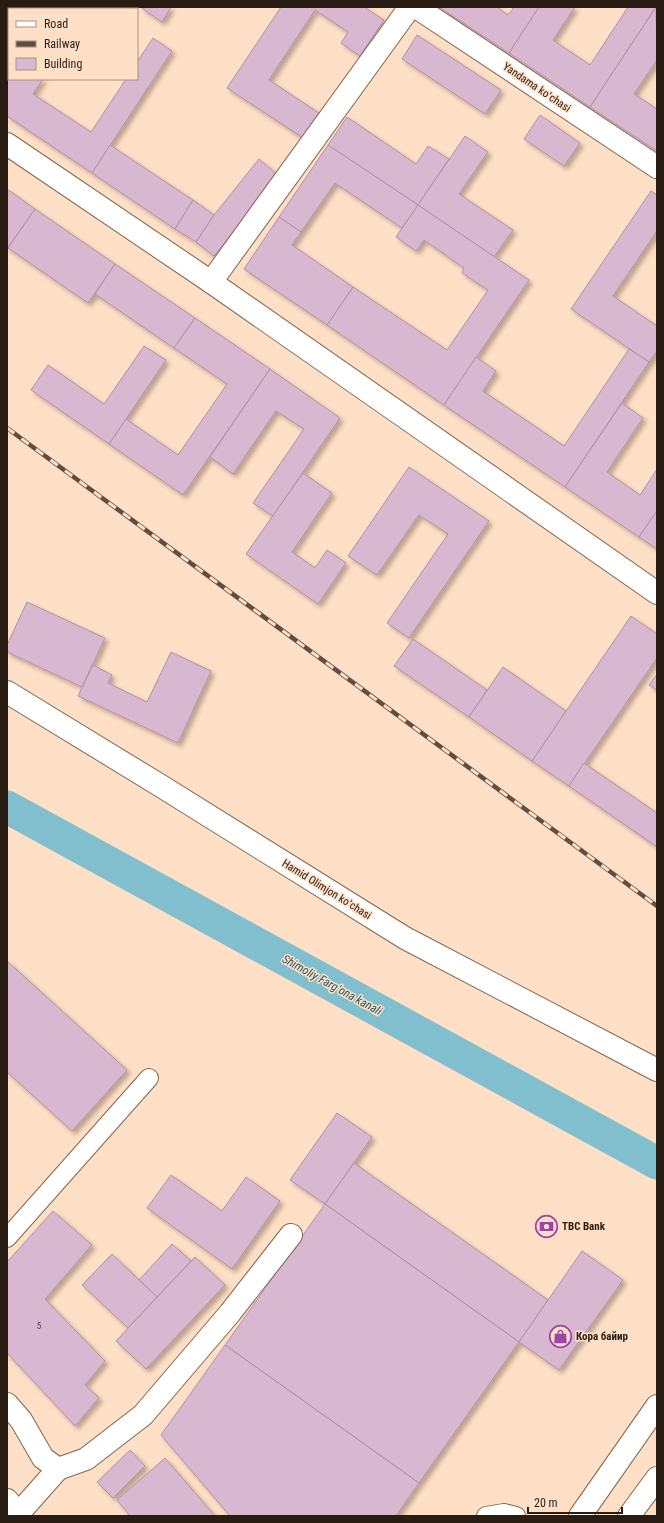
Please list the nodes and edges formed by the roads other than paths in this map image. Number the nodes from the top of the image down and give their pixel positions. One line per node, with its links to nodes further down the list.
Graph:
1 (410, 7): 5 (street)
2 (416, 7): 4 (street, Yandama koʻchasi)
3 (7, 144): 5 (street)
4 (657, 167)
5 (211, 282): 6 (street)
6 (657, 593)
7 (7, 692): 8 (street, Hamid Olimjon koʻchasi)
8 (657, 1070)
9 (149, 1078): 11 (lane)
10 (292, 1235): 14 (street)
11 (7, 1238)
12 (7, 1404): 14 (street)
13 (657, 1406): 19 (street)
14 (58, 1470): 16 (street)
15 (657, 1478): 20 (street)
16 (15, 1510)
17 (486, 1516): 18 (lane)
18 (516, 1516)
19 (580, 1516)
20 (629, 1516)

